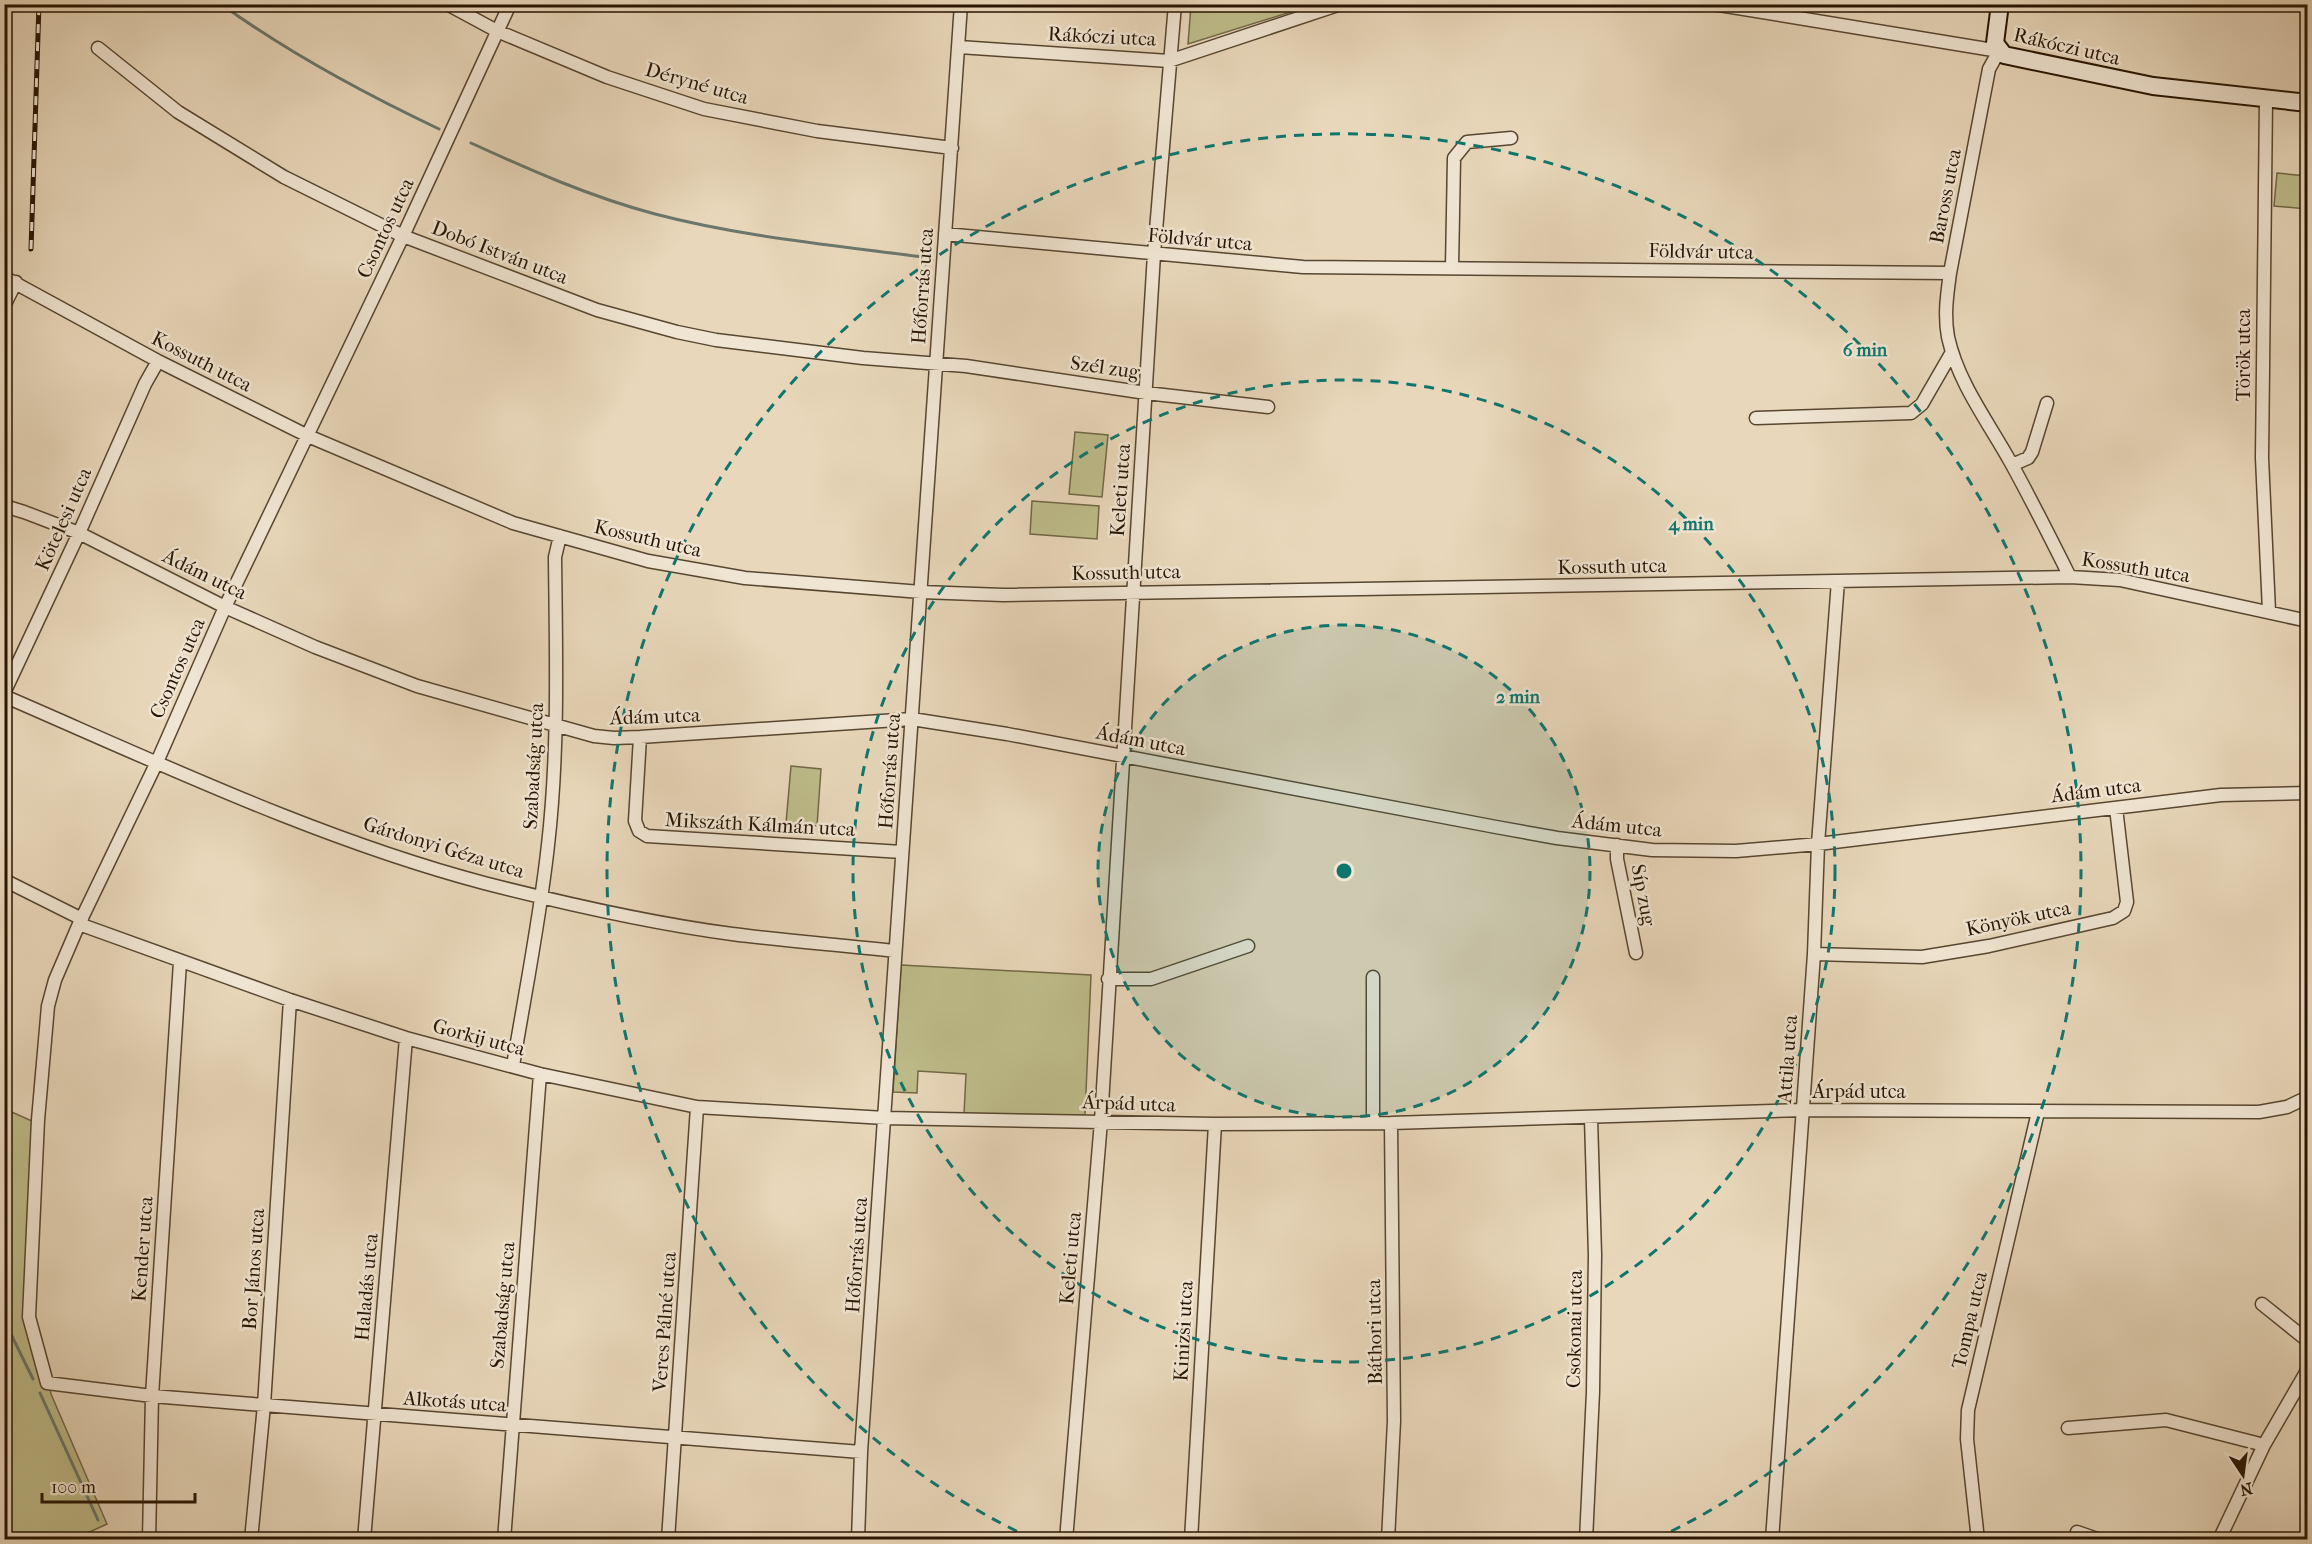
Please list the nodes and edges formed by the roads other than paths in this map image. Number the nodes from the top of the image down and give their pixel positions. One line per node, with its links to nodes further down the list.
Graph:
1 (447, 4): 8 (street, Déryné utca)
2 (510, 4): 8 (street, Csontos utca)
3 (962, 4): 9 (street, Hőforrás utca)
4 (1175, 4): 12 (street, Keleti utca)
5 (1341, 4): 12 (street, Rákóczi utca)
6 (1713, 4): 11 (street, Rákóczi utca)
7 (2000, 4): 11 (main road)
8 (497, 31): 16 (street, Déryné utca); 18 (street, Csontos utca)
9 (959, 47): 12 (street, Rákóczi utca); 16 (street, Hőforrás utca)
10 (98, 48): 18 (street, Dobó István utca)
11 (1999, 51): 13 (main road, Rákóczi utca); 21 (street, Baross utca)
12 (1169, 61): 19 (street, Keleti utca)
13 (2266, 99): 14 (main road, Rákóczi utca); 41 (street, Török utca)
14 (2307, 103)
15 (1511, 138): 20 (street)
16 (952, 148): 17 (street, Hőforrás utca)
17 (945, 234): 19 (street, Földvár utca); 26 (street, Hőforrás utca)
18 (403, 236): 26 (street, Dobó István utca); 31 (street, Csontos utca)
19 (1154, 254): 20 (street, Földvár utca); 27 (street, Keleti utca)
20 (1452, 268): 21 (street, Földvár utca)
21 (1950, 273): 24 (street, Baross utca)
22 (10, 280): 23 (street); 25 (street, Kossuth utca)
23 (4, 306)
24 (1952, 352): 30 (street); 32 (street, Baross utca)
25 (158, 361): 31 (street, Kossuth utca); 34 (street, Kötelesi utca)
26 (937, 365): 27 (street, Szél zug); 39 (street, Hőforrás utca)
27 (1146, 393): 29 (street, Szél zug); 38 (street, Keleti utca)
28 (2047, 404): 32 (street)
29 (1268, 406)
30 (1756, 418)
31 (308, 436): 35 (street, Kossuth utca); 40 (street, Csontos utca)
32 (2012, 465): 36 (street, Baross utca)
33 (4, 509): 34 (street, Ádám utca)
34 (80, 533): 40 (street, Ádám utca); 43 (street, Kötelesi utca)
35 (560, 536): 39 (street, Kossuth utca); 45 (street, Szabadság utca)
36 (2070, 577): 37 (street, Kossuth utca); 41 (street, Kossuth utca)
37 (1838, 581): 38 (street, Kossuth utca); 51 (street, Attila utca)
38 (1133, 591): 39 (street, Kossuth utca); 47 (street, Keleti utca)
39 (921, 592): 44 (street, Hőforrás utca)
40 (225, 607): 45 (street, Ádám utca); 48 (street, Csontos utca)
41 (2269, 611): 42 (street, Kossuth utca)
42 (2307, 621)
43 (4, 694): 48 (street, Gárdonyi Géza utca)
44 (912, 719): 46 (street, Ádám utca); 47 (street, Ádám utca); 53 (street, Hőforrás utca)
45 (556, 726): 46 (street, Ádám utca); 55 (street, Szabadság utca)
46 (640, 737): 53 (street, Mikszáth Kálmán utca)
47 (1124, 756): 52 (street, Ádám utca); 63 (street, Keleti utca)
48 (157, 762): 55 (street, Gárdonyi Géza utca); 56 (street, Csontos utca)
49 (2307, 793): 50 (street, Ádám utca)
50 (2116, 808): 51 (street, Ádám utca); 60 (street, Könyök utca)
51 (1818, 844): 52 (street, Ádám utca); 60 (street, Attila utca)
52 (1617, 845): 59 (street, Síp zug)
53 (902, 852): 58 (street, Hőforrás utca)
54 (4, 880): 56 (street, Gorkij utca)
55 (542, 896): 58 (street, Gárdonyi Géza utca); 66 (street, Szabadság utca)
56 (81, 922): 61 (street, Gorkij utca); 81 (street, Csontos utca)
57 (1248, 946): 63 (street)
58 (895, 951): 72 (street, Hőforrás utca)
59 (1636, 953)
60 (1814, 954): 70 (street, Attila utca)
61 (180, 962): 64 (street, Gorkij utca); 82 (street, Kender utca)
62 (1373, 977): 75 (street)
63 (1108, 979): 74 (street, Keleti utca)
64 (290, 1000): 65 (street, Gorkij utca); 83 (street, Bor János utca)
65 (406, 1038): 66 (street, Gorkij utca); 84 (street, Haladás utca)
66 (513, 1066): 67 (street, Gorkij utca)
67 (540, 1074): 69 (street, Gorkij utca); 85 (street, Szabadság utca)
68 (2307, 1097): 71 (street, Árpád utca)
69 (697, 1107): 72 (street, Gorkij utca); 87 (street, Veres Pálné utca)
70 (1803, 1110): 71 (street, Árpád utca); 73 (street, Árpád utca); 101 (street, Attila utca)
71 (2038, 1112): 102 (street, Tompa utca)
72 (885, 1118): 74 (street, Árpád utca); 89 (street, Hőforrás utca)
73 (1591, 1118): 76 (street, Árpád utca); 100 (street, Csokonai utca)
74 (1101, 1121): 77 (street, Árpád utca); 97 (street, Keleti utca)
75 (1372, 1123): 76 (street, Árpád utca); 77 (street, Árpád utca)
76 (1390, 1123): 99 (street, Báthori utca)
77 (1215, 1124): 98 (street, Kinizsi utca)
78 (2262, 1304): 79 (street)
79 (2307, 1341)
80 (2307, 1369): 88 (street)
81 (47, 1383): 82 (street, Alkotás utca)
82 (152, 1396): 83 (street, Alkotás utca); 91 (street, Kender utca)
83 (264, 1405): 84 (street, Alkotás utca); 92 (street, Bor János utca)
84 (375, 1414): 85 (street, Alkotás utca); 93 (street, Haladás utca)
85 (512, 1425): 87 (street, Alkotás utca); 94 (street, Szabadság utca)
86 (2068, 1428): 88 (street)
87 (676, 1438): 89 (street, Alkotás utca); 95 (street, Veres Pálné utca)
88 (2264, 1445): 104 (street)
89 (861, 1452): 96 (street, Hőforrás utca)
90 (2077, 1532): 103 (street)
91 (149, 1539)
92 (252, 1539)
93 (364, 1539)
94 (504, 1539)
95 (668, 1539)
96 (858, 1539)
97 (1066, 1539)
98 (1191, 1539)
99 (1388, 1539)
100 (1586, 1539)
101 (1772, 1539)
102 (1978, 1539)
103 (2100, 1539)
104 (2219, 1539)

